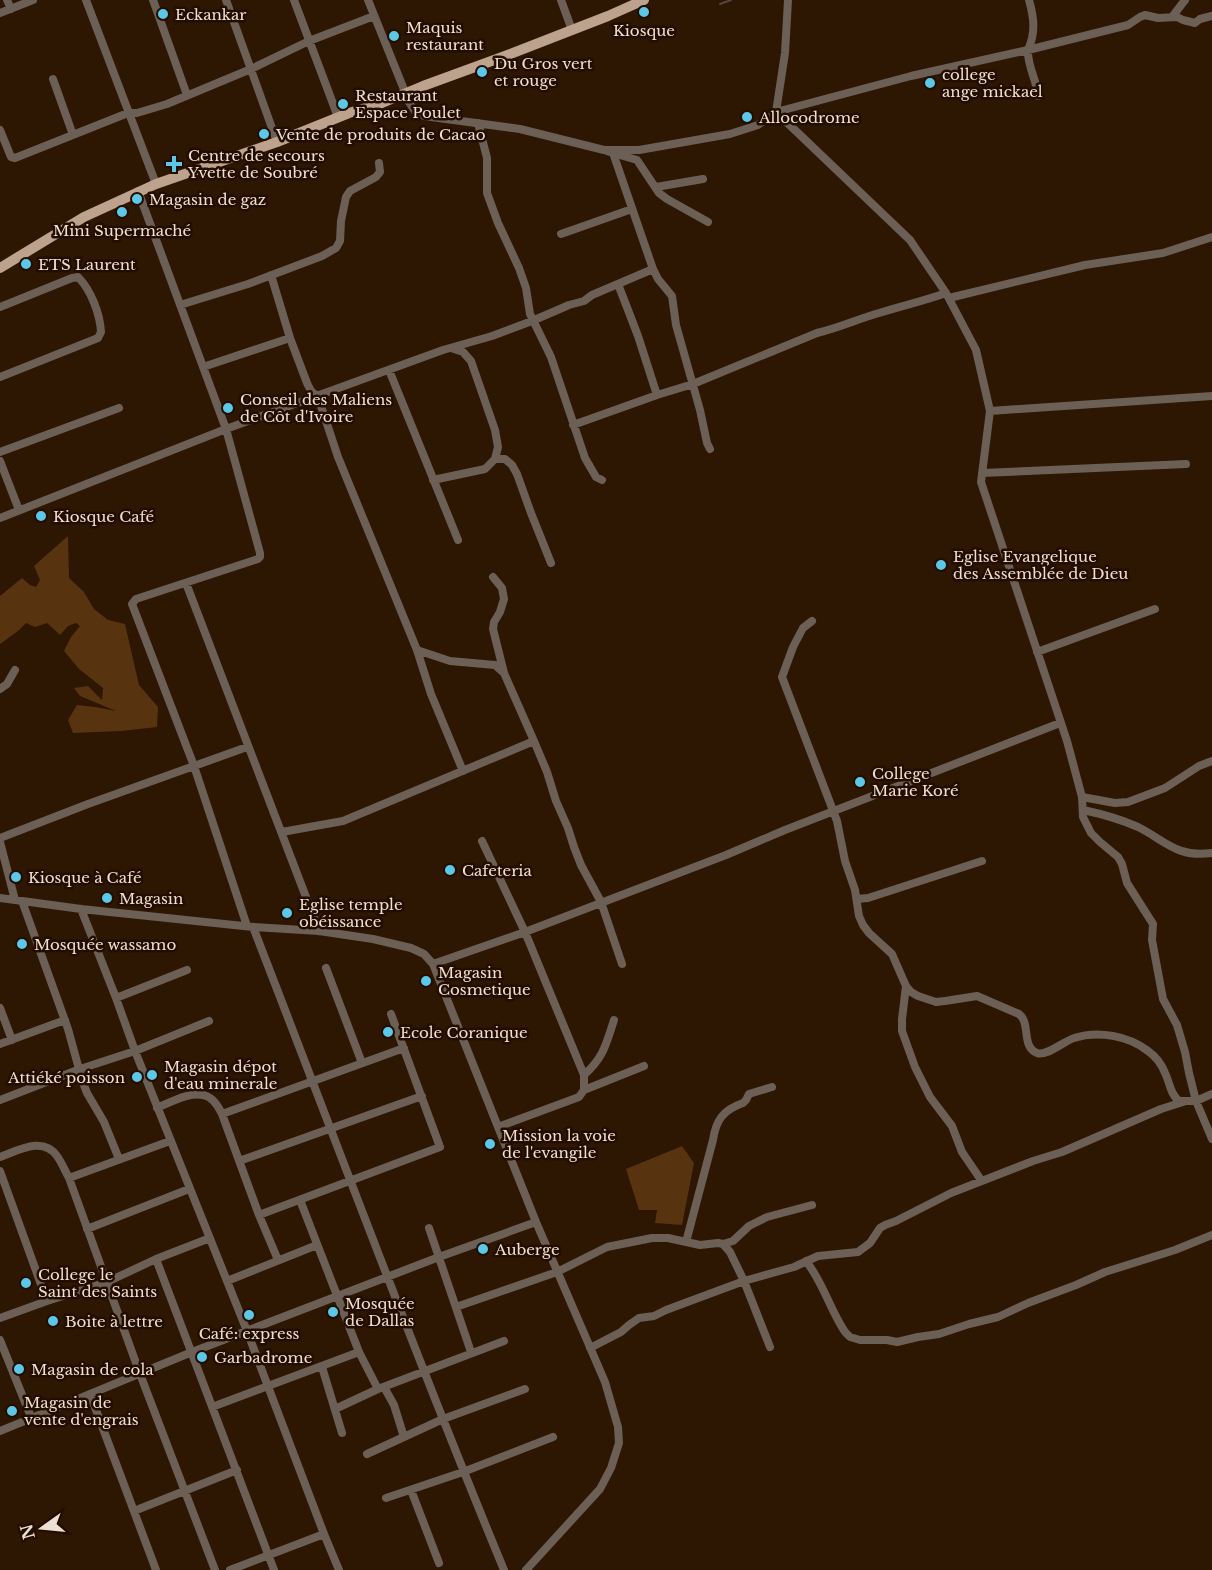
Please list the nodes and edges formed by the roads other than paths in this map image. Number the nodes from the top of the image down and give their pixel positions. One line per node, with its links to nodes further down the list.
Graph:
1 (33, 0): 12 (street)
2 (86, 0): 26 (street)
3 (153, 0): 23 (street)
4 (226, 0): 20 (street)
5 (294, 0): 18 (street)
6 (368, 0): 14 (street)
7 (561, 0): 17 (street)
8 (644, 0): 17 (main road)
9 (788, 0): 25 (street)
10 (1029, 0): 19 (street)
11 (1185, 0): 16 (street)
12 (9, 4): 13 (street)
13 (0, 13)
14 (374, 16): 18 (street); 22 (street)
15 (1212, 16): 16 (street)
16 (1172, 17): 19 (street)
17 (572, 30): 22 (main road)
18 (309, 41): 20 (street); 27 (street)
19 (1029, 50): 24 (street); 25 (street)
20 (251, 69): 23 (street); 31 (street)
21 (53, 79): 30 (street)
22 (405, 94): 27 (main road); 28 (street)
23 (187, 95): 26 (street)
24 (1038, 96)
25 (776, 112): 32 (street); 46 (street)
26 (128, 113): 30 (street); 35 (street)
27 (339, 117): 31 (main road)
28 (478, 123): 32 (street); 49 (street)
29 (0, 130): 30 (street)
30 (73, 135)
31 (277, 142): 35 (main road)
32 (608, 151): 36 (street); 38 (street)
33 (379, 163): 44 (street)
34 (703, 179): 36 (street)
35 (156, 184): 37 (main road)
36 (656, 188): 39 (street)
37 (138, 191): 42 (main road); 47 (street)
38 (632, 209): 40 (street); 43 (street)
39 (708, 222)
40 (561, 234)
41 (1212, 237): 46 (street)
42 (0, 268)
43 (653, 269): 45 (street); 55 (street)
44 (271, 275): 47 (street); 50 (street)
45 (618, 284): 49 (street); 56 (street)
46 (947, 295): 55 (street); 60 (street)
47 (180, 305): 52 (street)
48 (0, 307): 54 (street)
49 (532, 321): 51 (street); 61 (street)
50 (290, 338): 52 (street); 58 (street)
51 (450, 348): 53 (street); 65 (street)
52 (203, 367): 62 (street)
53 (389, 370): 58 (street); 69 (street)
54 (0, 377)
55 (693, 384): 56 (street); 63 (street)
56 (657, 394): 61 (street)
57 (1212, 396): 60 (street)
58 (318, 397): 62 (street); 79 (street)
59 (119, 408): 64 (street)
60 (990, 411): 68 (street)
61 (573, 425): 70 (street)
62 (226, 429): 71 (street); 76 (street)
63 (710, 448)
64 (0, 452)
65 (495, 459): 69 (street); 74 (street)
66 (0, 461): 71 (street)
67 (1186, 464): 68 (street)
68 (982, 473): 80 (street)
69 (433, 480): 73 (street)
70 (602, 480)
71 (19, 510): 72 (street)
72 (0, 518)
73 (458, 540)
74 (551, 563)
75 (493, 577): 82 (street)
76 (186, 583): 86 (street); 88 (street)
77 (1155, 609): 80 (street)
78 (812, 621): 92 (street)
79 (417, 650): 82 (street); 89 (street)
80 (1037, 652): 84 (street)
81 (15, 670): 83 (street)
82 (504, 673): 85 (street)
83 (0, 689)
84 (1060, 723): 90 (street); 92 (street)
85 (534, 741): 89 (street); 101 (street)
86 (248, 747): 88 (street); 93 (street)
87 (1212, 761): 90 (street)
88 (194, 766): 94 (street); 103 (street)
89 (463, 771): 93 (street)
90 (1082, 797): 91 (street)
91 (1083, 810): 96 (street); 131 (street)
92 (833, 812): 99 (street); 101 (street)
93 (282, 832): 104 (street)
94 (0, 840): 100 (street)
95 (482, 841): 105 (street)
96 (1212, 853)
97 (982, 861): 99 (street)
98 (0, 898): 100 (street)
99 (857, 899): 110 (street)
100 (19, 901): 102 (street); 114 (street)
101 (601, 902): 105 (street); 107 (street)
102 (81, 909): 103 (street); 111 (street)
103 (250, 926): 104 (street); 125 (street)
104 (319, 931): 106 (street)
105 (525, 932): 106 (street); 124 (street)
106 (433, 964): 135 (street)
107 (622, 964)
108 (326, 968): 121 (street)
109 (187, 970): 111 (street)
110 (906, 986): 132 (street); 144 (street)
111 (116, 998): 120 (street)
112 (0, 1008): 117 (street)
113 (391, 1014): 119 (street)
114 (64, 1020): 117 (street); 123 (street)
115 (614, 1020): 124 (street)
116 (209, 1021): 120 (street)
117 (12, 1040): 118 (street)
118 (0, 1044)
119 (404, 1048): 121 (street); 129 (street)
120 (135, 1051): 123 (street); 133 (street)
121 (362, 1063): 125 (street)
122 (644, 1066): 127 (street)
123 (80, 1069): 130 (street); 140 (street)
124 (584, 1075): 127 (street)
125 (312, 1080): 134 (street); 136 (street)
126 (772, 1087): 155 (street)
127 (584, 1090): 135 (street)
128 (1212, 1094): 131 (street)
129 (422, 1096): 136 (street); 145 (street)
130 (0, 1100)
131 (1196, 1101): 132 (street); 137 (street)
132 (1183, 1102): 144 (street)
133 (157, 1108): 134 (street); 138 (street)
134 (222, 1114): 141 (street)
135 (498, 1127): 150 (street)
136 (331, 1129): 141 (street); 145 (street)
137 (1212, 1139)
138 (170, 1141): 140 (street); 146 (street)
139 (0, 1157): 143 (street)
140 (119, 1159): 143 (street)
141 (239, 1161): 149 (street)
142 (0, 1171): 168 (street)
143 (69, 1178): 152 (street)
144 (981, 1180): 161 (street)
145 (351, 1181): 147 (street); 163 (street)
146 (189, 1189): 152 (street); 154 (street)
147 (300, 1200): 149 (street); 156 (street)
148 (813, 1205): 157 (street)
149 (259, 1215): 160 (street)
150 (536, 1222): 158 (street); 162 (street)
151 (429, 1228): 158 (street)
152 (87, 1229): 166 (street)
153 (1212, 1235): 161 (street)
154 (210, 1238): 159 (street); 164 (street)
155 (686, 1242): 157 (street); 162 (street)
156 (317, 1245): 160 (street); 167 (street)
157 (723, 1245): 165 (street)
158 (439, 1257): 163 (street); 169 (street)
159 (156, 1259): 166 (street); 176 (street)
160 (278, 1260): 164 (street)
161 (807, 1261): 165 (street)
162 (557, 1272): 169 (street); 175 (street)
163 (387, 1278): 167 (street); 180 (street)
164 (227, 1281): 171 (street)
165 (744, 1281): 174 (street); 175 (street)
166 (106, 1282): 168 (street); 181 (street)
167 (338, 1297): 171 (street); 177 (street)
168 (46, 1301): 170 (street)
169 (456, 1307): 178 (street)
170 (0, 1318)
171 (247, 1331): 176 (street); 182 (street)
172 (0, 1340): 188 (street)
173 (504, 1341): 178 (street)
174 (770, 1347)
175 (590, 1348): 210 (street)
176 (192, 1352): 181 (street); 186 (street)
177 (359, 1352): 179 (street); 183 (street)
178 (471, 1352): 180 (street)
179 (322, 1367): 182 (street); 187 (street)
180 (424, 1372): 183 (street); 189 (street)
181 (141, 1374): 185 (street); 197 (street)
182 (268, 1386): 186 (street); 201 (street)
183 (381, 1388): 187 (street); 192 (street)
184 (525, 1389): 189 (street)
185 (90, 1394): 188 (street); 200 (street)
186 (212, 1407): 195 (street)
187 (335, 1409): 191 (street)
188 (31, 1417): 190 (street)
189 (443, 1419): 192 (street); 196 (street)
190 (0, 1431)
191 (342, 1433)
192 (404, 1437): 194 (street)
193 (553, 1437): 196 (street)
194 (367, 1454)
195 (237, 1470): 197 (street); 202 (street)
196 (463, 1472): 198 (street); 209 (street)
197 (186, 1490): 200 (street); 205 (street)
198 (411, 1490): 199 (street); 203 (street)
199 (386, 1498)
200 (134, 1511): 204 (street)
201 (324, 1534): 202 (street); 208 (street)
202 (269, 1555): 206 (street); 207 (street)
203 (439, 1563)
204 (156, 1570)
205 (215, 1570)
206 (231, 1570)
207 (274, 1570)
208 (339, 1570)
209 (504, 1570)
210 (526, 1570)

